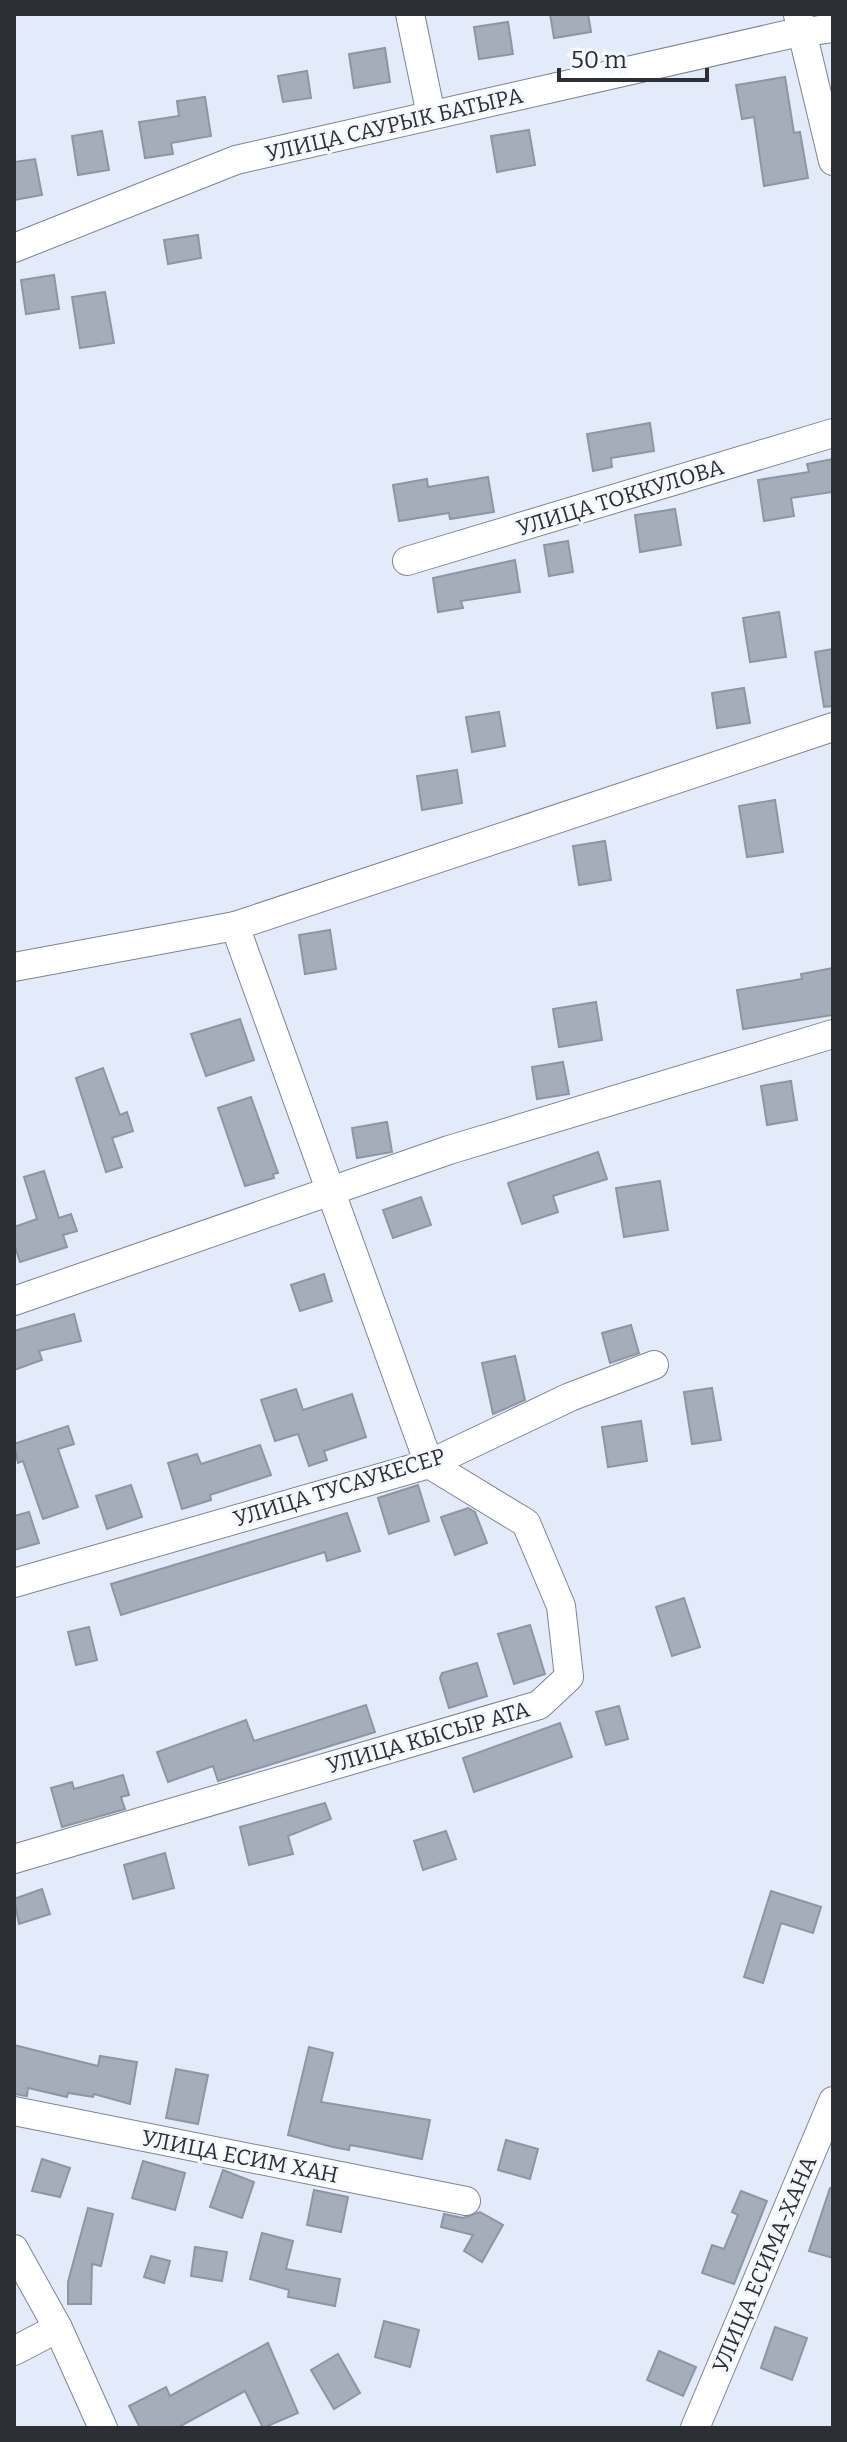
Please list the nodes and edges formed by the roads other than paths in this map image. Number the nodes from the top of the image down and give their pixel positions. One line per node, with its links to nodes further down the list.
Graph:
1 (410, 14): 4 (street)
2 (800, 23): 3 (street, УЛИЦА САУРЫК БАТЫРА); 4 (street, УЛИЦА САУРЫК БАТЫРА); 5 (street)
3 (833, 28)
4 (431, 115): 6 (street, УЛИЦА САУРЫК БАТЫРА)
5 (833, 161)
6 (14, 248)
7 (833, 433): 8 (street, УЛИЦА ТОККУЛОВА)
8 (407, 561)
9 (833, 727): 10 (street)
10 (235, 926): 11 (street); 13 (street)
11 (14, 967)
12 (833, 1034): 13 (street)
13 (330, 1193): 14 (street); 16 (street)
14 (14, 1301)
15 (654, 1365): 16 (street, УЛИЦА ТУСАУКЕСЕР)
16 (429, 1464): 17 (street, УЛИЦА ТУСАУКЕСЕР); 18 (street, УЛИЦА КЫСЫР АТА)
17 (14, 1583)
18 (14, 1859)
19 (833, 2101): 26 (street, УЛИЦА ЕСИМА-ХАНА)
20 (14, 2111): 21 (street, УЛИЦА ЕСИМ ХАН)
21 (466, 2201)
22 (14, 2249): 23 (street)
23 (58, 2328): 24 (street); 25 (street)
24 (14, 2351)
25 (103, 2428)
26 (695, 2428)

